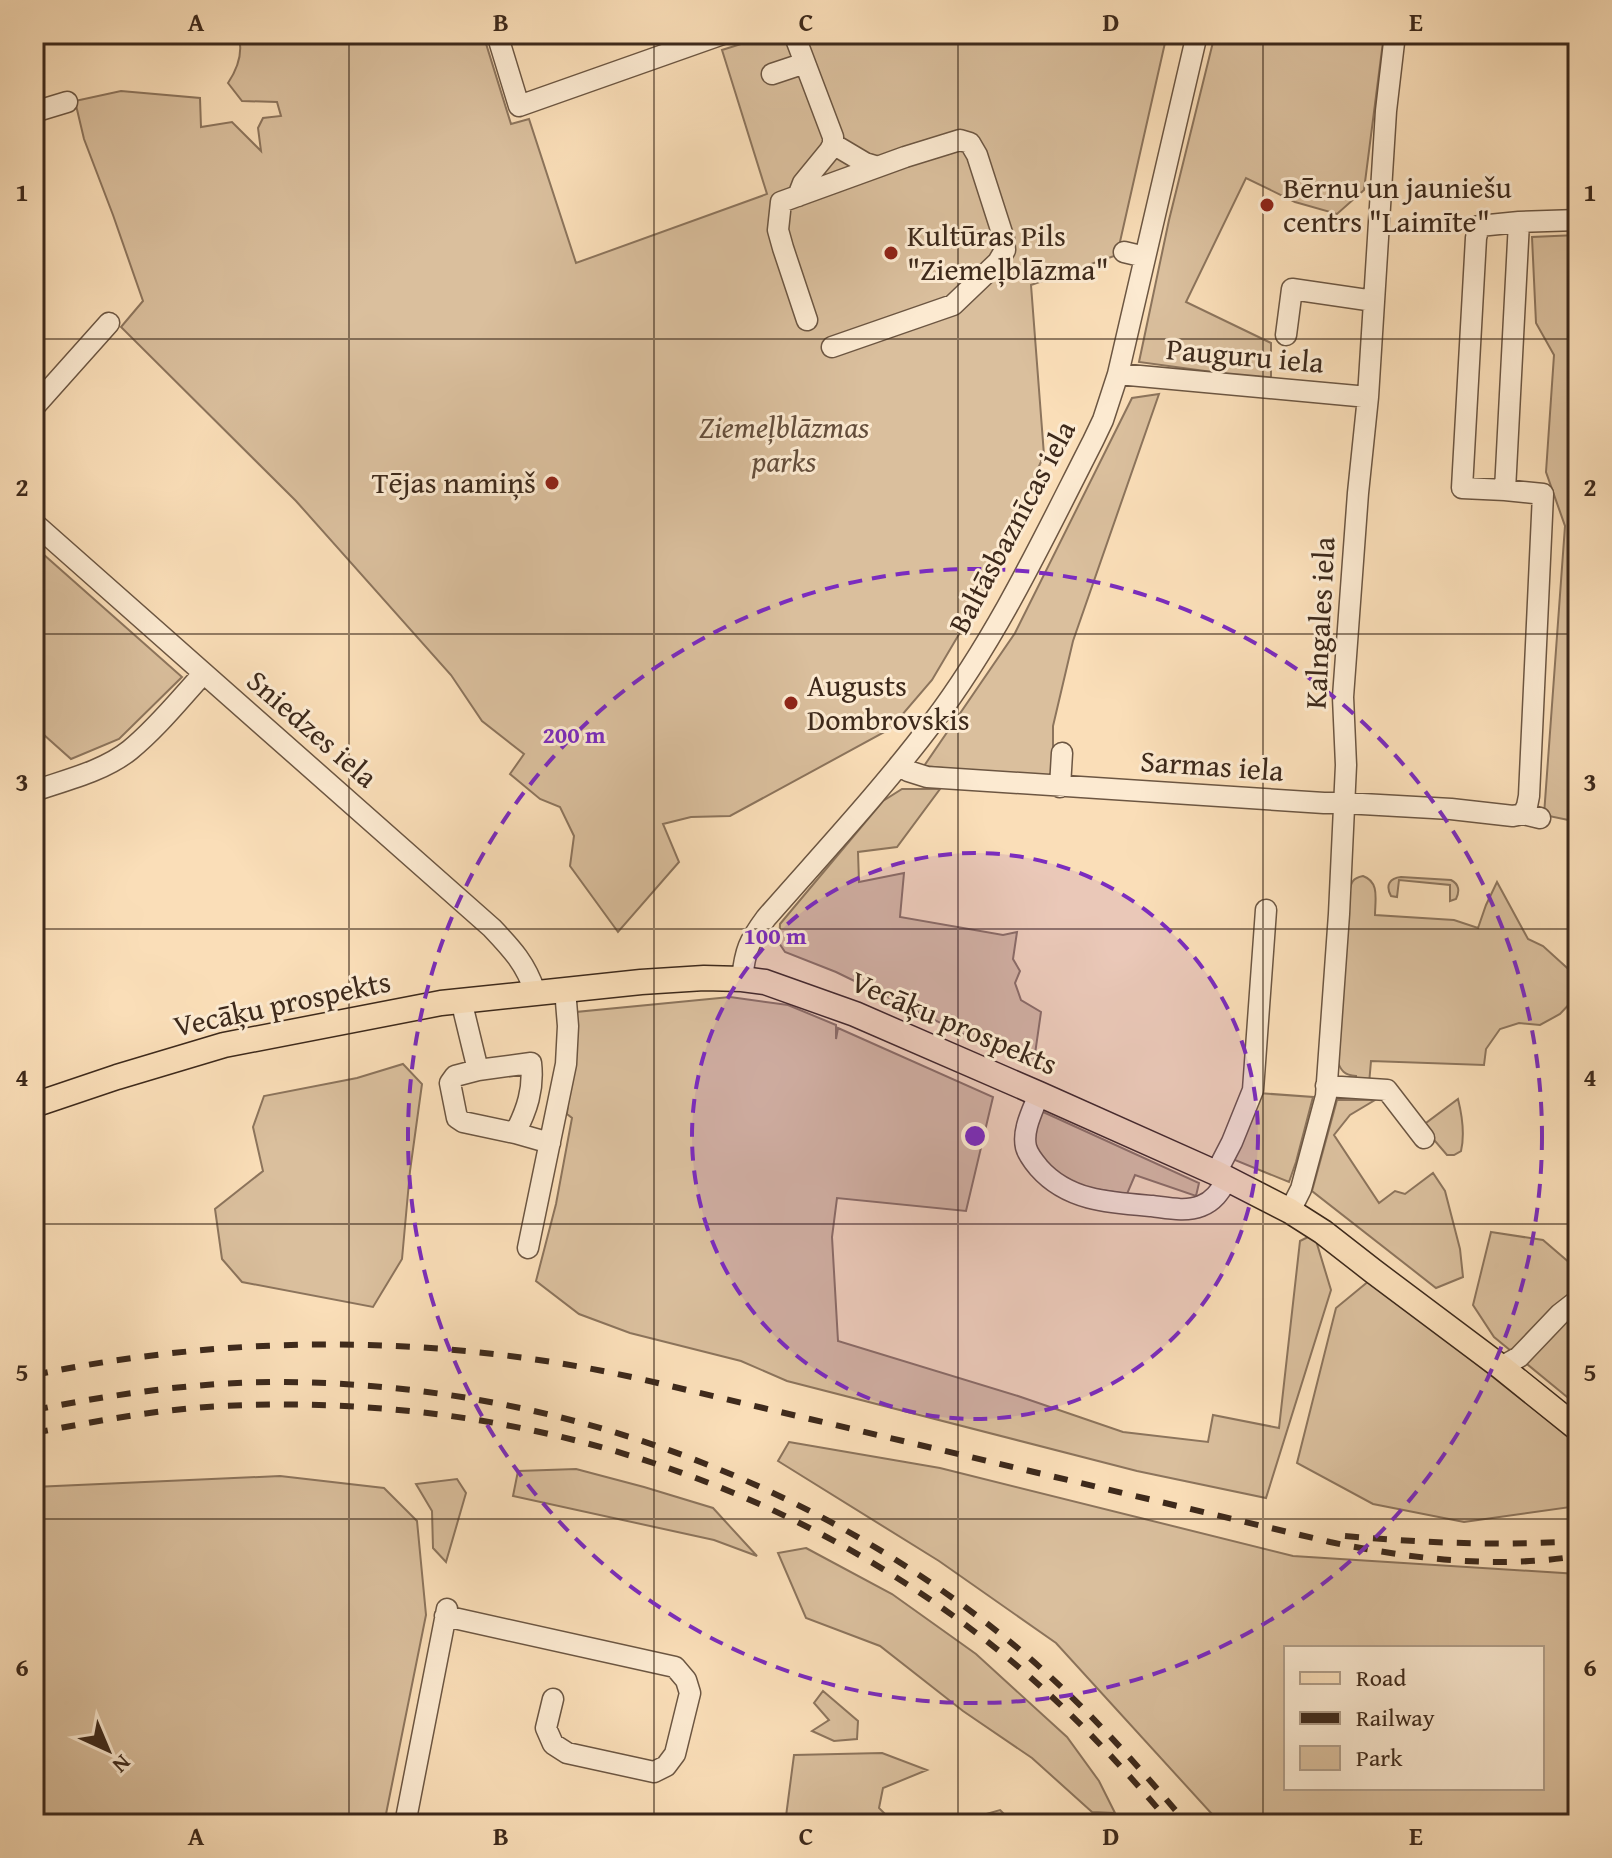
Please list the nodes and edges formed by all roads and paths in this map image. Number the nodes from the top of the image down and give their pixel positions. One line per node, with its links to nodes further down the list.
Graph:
1 (497, 34): 2 (street)
2 (723, 34)
3 (794, 34): 6 (street)
4 (1197, 34): 16 (street, Baltāsbaznīcas iela)
5 (1395, 34): 17 (street, Kalngales iela)
6 (805, 63): 7 (street); 10 (street)
7 (772, 74)
8 (67, 102): 9 (street)
9 (34, 112)
10 (833, 144): 11 (street); 12 (street)
11 (875, 166): 12 (street); 21 (street)
12 (798, 196): 18 (street)
13 (1578, 220): 14 (street)
14 (1519, 222): 25 (street); 25 (street)
15 (1124, 252): 16 (street)
16 (1145, 257): 22 (street, Baltāsbaznīcas iela)
17 (1374, 301): 20 (street); 23 (street, Kalngales iela)
18 (807, 320)
19 (109, 323): 24 (street)
20 (1286, 335)
21 (832, 347)
22 (1118, 374): 23 (street, Pauguru iela); 29 (street, Baltāsbaznīcas iela)
23 (1368, 397): 32 (street, Kalngales iela)
24 (34, 407)
25 (1505, 490): 32 (street, Sarmas iela)
26 (34, 523): 27 (street, Sniedzes iela)
27 (203, 674): 31 (street); 36 (street, Sniedzes iela)
28 (1062, 753): 30 (street)
29 (899, 765): 30 (street, Sarmas iela); 34 (street, Baltāsbaznīcas iela)
30 (1060, 787): 32 (street, Sarmas iela)
31 (34, 791)
32 (1344, 803): 39 (street, Kalngales iela)
33 (1266, 910): 45 (street)
34 (742, 979): 35 (main road, Vecāķu prospekts); 40 (main road, Vecāķu prospekts)
35 (565, 989): 36 (main road, Vecāķu prospekts); 44 (street)
36 (535, 992): 37 (main road, Vecāķu prospekts)
37 (461, 1000): 38 (street); 41 (main road, Vecāķu prospekts)
38 (478, 1070): 42 (street); 42 (street)
39 (1326, 1086): 43 (street); 46 (street, Kalngales iela)
40 (1039, 1094): 45 (main road, Vecāķu prospekts); 45 (street)
41 (34, 1105)
42 (515, 1133): 44 (street)
43 (1424, 1138)
44 (550, 1143): 47 (street)
45 (1221, 1177): 46 (main road, Vecāķu prospekts)
46 (1290, 1211): 49 (main road, Vecāķu prospekts)
47 (528, 1248)
48 (1578, 1300): 49 (street)
49 (1501, 1367): 50 (main road, Vecāķu prospekts)
50 (1578, 1429)
51 (553, 1699): 52 (street)
52 (405, 1824)

